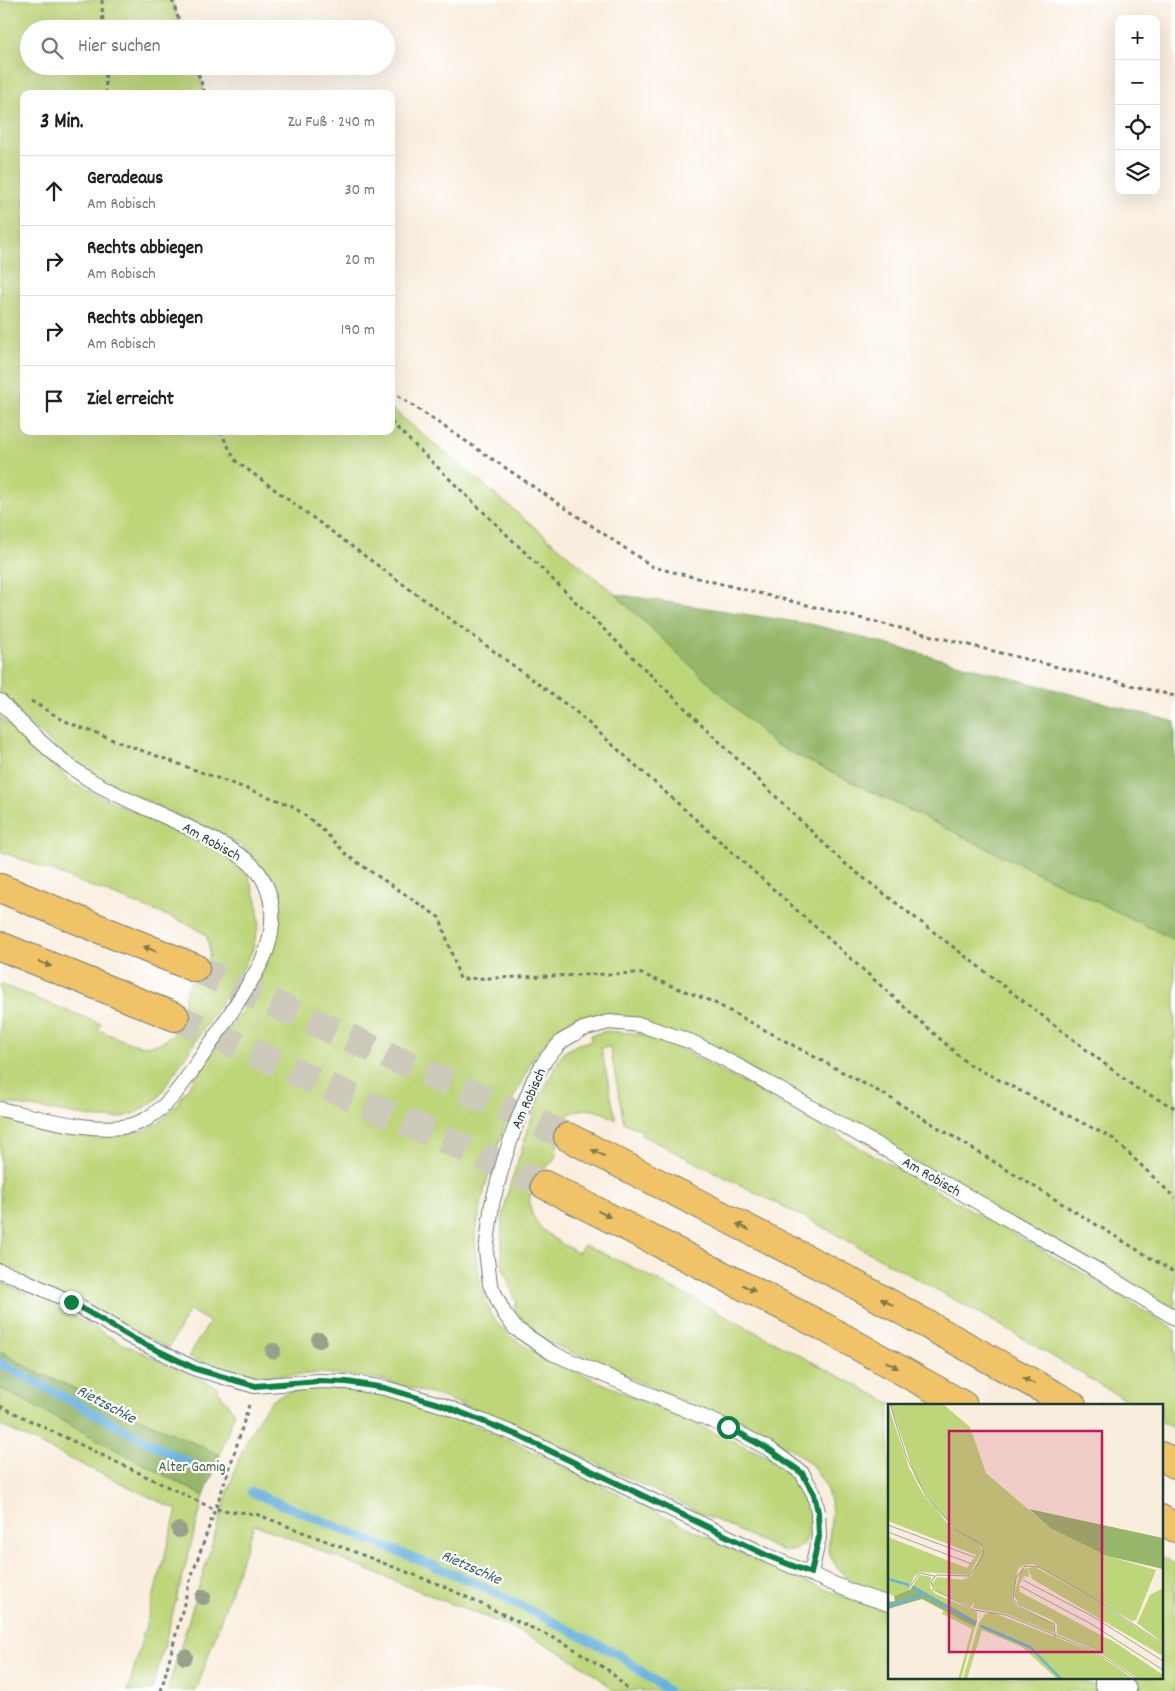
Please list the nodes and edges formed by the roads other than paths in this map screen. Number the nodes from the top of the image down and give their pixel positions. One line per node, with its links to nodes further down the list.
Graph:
1 (2, 702): 6 (lane, Am Robisch)
2 (0, 888): 4 (highway, one-way to 2)
3 (0, 946): 5 (highway, one-way to 5)
4 (196, 968)
5 (175, 1017)
6 (0, 1109)
7 (568, 1137): 12 (highway, one-way to 7)
8 (545, 1185): 11 (highway, one-way to 11)
9 (0, 1271): 17 (lane)
10 (1175, 1318): 17 (lane, Am Robisch)
11 (961, 1404)
12 (1070, 1404)
13 (1162, 1457): 14 (highway)
14 (1175, 1464)
15 (1162, 1520): 16 (highway)
16 (1175, 1528)
17 (811, 1573): 18 (lane)
18 (888, 1604)

